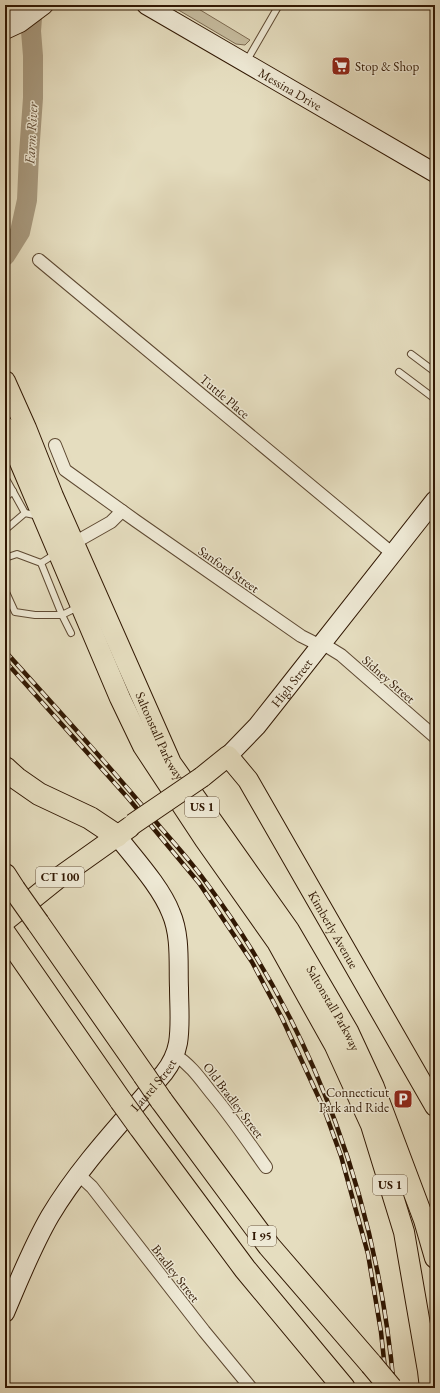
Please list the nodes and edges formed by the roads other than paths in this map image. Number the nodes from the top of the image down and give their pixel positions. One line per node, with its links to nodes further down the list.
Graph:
1 (16, 5): 5 (main road)
2 (44, 5): 5 (main road)
3 (146, 5): 6 (main road, Messina Drive)
4 (279, 5): 6 (lane)
5 (10, 22)
6 (245, 64): 7 (main road, Messina Drive)
7 (435, 173)
8 (39, 260): 24 (street, Tuttle Place)
9 (411, 354): 11 (lane)
10 (398, 372): 13 (lane)
11 (435, 372)
12 (5, 381): 23 (main road, Saltonstall Parkway / US 1)
13 (435, 399)
14 (5, 428): 21 (main road, Saltonstall Parkway / US 1)
15 (55, 445): 20 (street, Sanford Street)
16 (5, 477): 17 (lane)
17 (13, 490): 18 (lane); 21 (lane)
18 (5, 498)
19 (435, 500): 24 (main road, High Street / CT 100)
20 (122, 511): 23 (street); 31 (street, Sanford Street)
21 (34, 515): 22 (lane); 23 (main road, Saltonstall Parkway / US 1)
22 (5, 530)
23 (66, 547): 26 (lane); 28 (main road, Saltonstall Parkway / US 1); 44 (main road, Saltonstall Parkway / US 1)
24 (393, 554): 31 (main road, High Street / CT 100)
25 (5, 558): 26 (lane)
26 (41, 563): 29 (lane)
27 (5, 590): 29 (lane)
28 (81, 606): 29 (lane); 45 (main road, Saltonstall Parkway / US 1)
29 (62, 615): 30 (lane)
30 (71, 633)
31 (322, 645): 32 (street, Sidney Street); 33 (main road, High Street / CT 100)
32 (435, 737)
33 (228, 756): 35 (main road, High Street / CT 100, bridge); 40 (main road, Kimberly Avenue)
34 (5, 768): 35 (highway)
35 (125, 830): 37 (main road, CT 100); 39 (main road, Laurel Street)
36 (10, 882): 51 (highway, I 95, bridge)
37 (5, 921)
38 (9, 939): 41 (highway, I 95)
39 (174, 1055): 41 (main road, Laurel Street); 42 (street, Old Bradley Street)
40 (435, 1106)
41 (130, 1113): 43 (main road, Laurel Street); 50 (highway, I 95)
42 (266, 1167)
43 (79, 1175): 47 (main road, Laurel Street); 49 (street, Bradley Street)
44 (429, 1215): 45 (main road); 46 (main road, US 1)
45 (404, 1232): 48 (main road, US 1)
46 (435, 1258)
47 (5, 1313)
48 (431, 1380)
49 (251, 1388)
50 (344, 1388)
51 (390, 1388)

